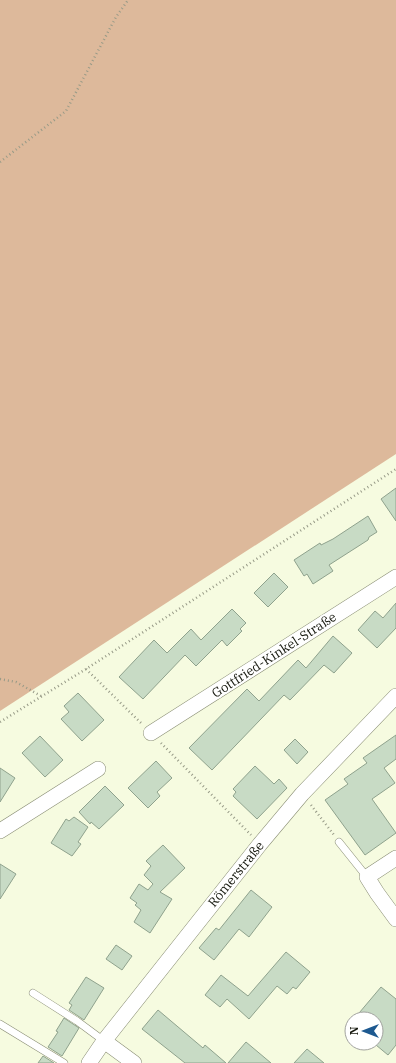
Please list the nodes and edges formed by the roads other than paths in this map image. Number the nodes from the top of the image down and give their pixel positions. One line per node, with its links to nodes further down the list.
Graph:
1 (396, 577): 3 (street, Gottfried-Kinkel-Straße)
2 (396, 696): 12 (street, Römerstraße)
3 (151, 733)
4 (98, 769): 5 (street)
5 (0, 831)
6 (339, 842): 8 (lane)
7 (396, 858): 8 (street)
8 (367, 877): 9 (street)
9 (396, 919)
10 (33, 993): 12 (lane)
11 (0, 1024): 13 (lane)
12 (104, 1041): 14 (street, Römerstraße); 15 (street)
13 (64, 1063)
14 (89, 1063)
15 (134, 1063)

